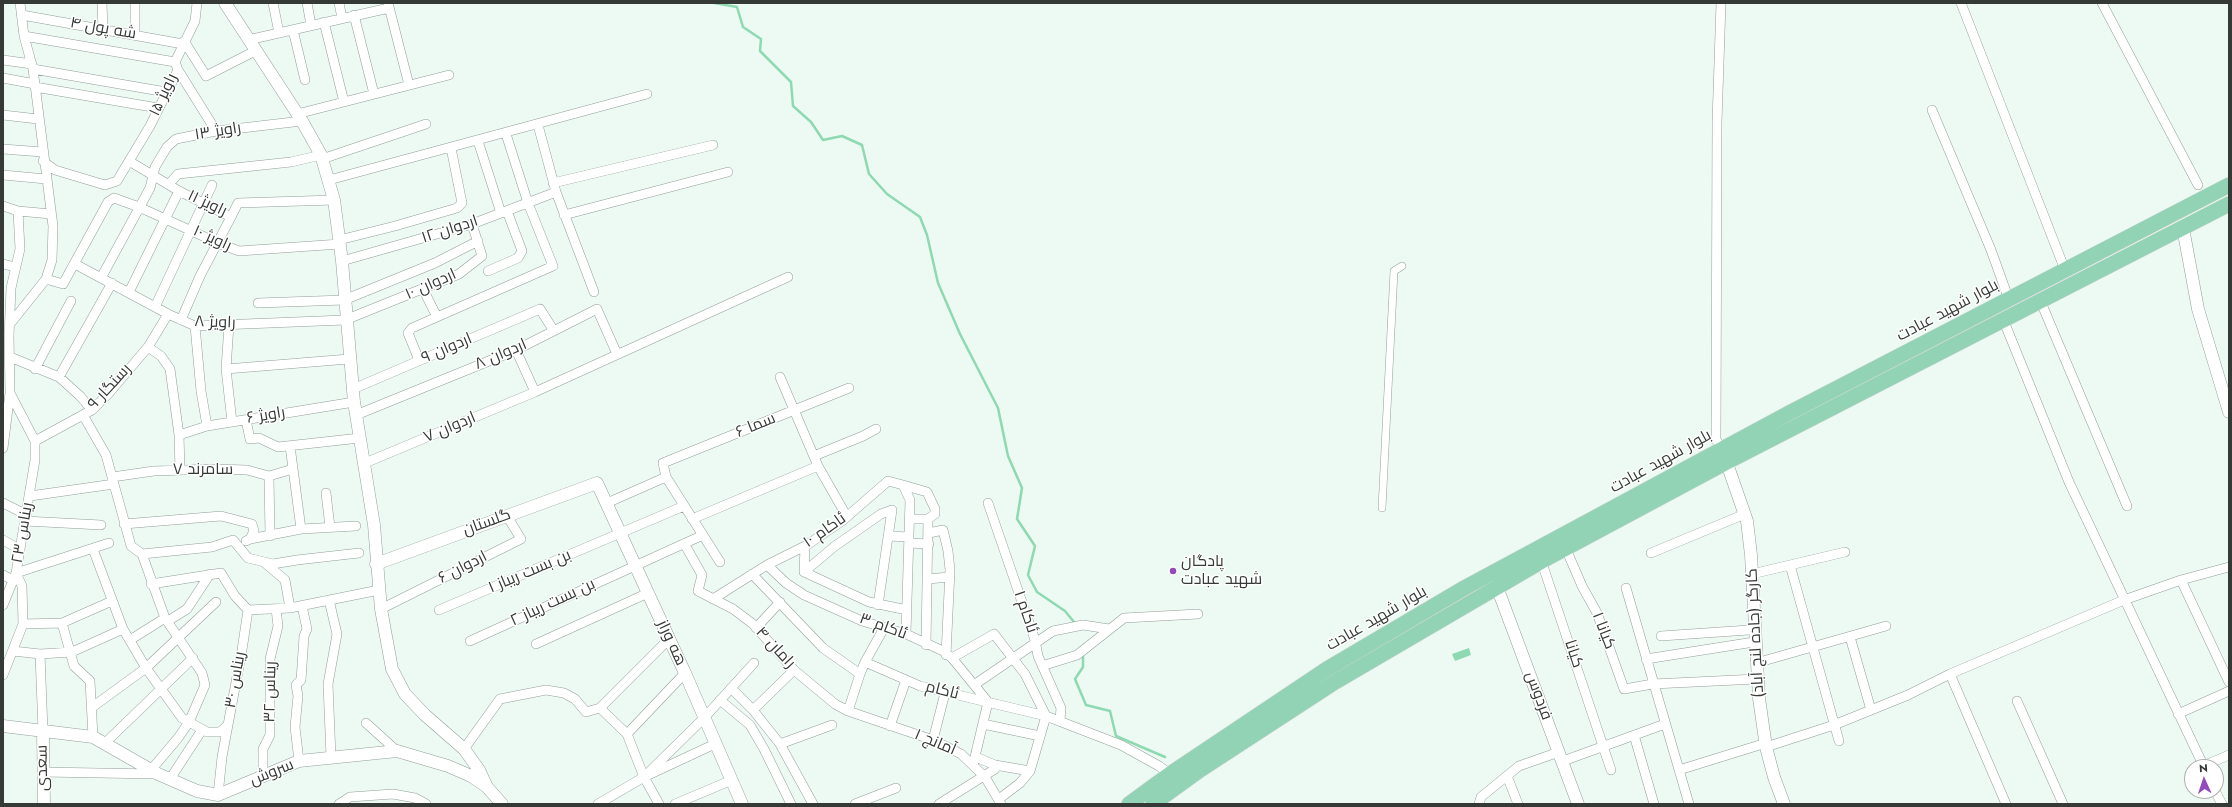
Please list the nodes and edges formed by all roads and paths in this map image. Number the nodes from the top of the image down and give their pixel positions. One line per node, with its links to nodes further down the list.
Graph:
1 (20, 3): 13 (street)
2 (102, 3): 18 (street)
3 (135, 3): 21 (street)
4 (197, 3): 24 (street, راویژ ۱۵)
5 (225, 3): 23 (street)
6 (273, 3): 20 (street)
7 (306, 3): 17 (street)
8 (339, 3): 15 (street)
9 (1721, 3): 144 (street)
10 (1961, 3): 89 (street)
11 (2102, 3): 62 (street)
12 (388, 5): 14 (street); 32 (street)
13 (22, 15): 18 (street, شه پول ۴); 22 (street)
14 (354, 15): 15 (street); 35 (street)
15 (342, 18): 16 (street)
16 (324, 22): 17 (street); 37 (street)
17 (311, 25): 19 (street)
18 (103, 30): 21 (street, شه پول ۴)
19 (293, 30): 20 (street); 31 (street)
20 (279, 33): 23 (street)
21 (135, 35): 24 (street, شه پول ۴)
22 (24, 36): 27 (street); 28 (street)
23 (248, 40): 25 (street)
24 (184, 42): 25 (street); 28 (street, راویژ ۱۵)
25 (255, 51): 41 (street)
26 (3, 60): 27 (street)
27 (33, 66): 33 (street); 34 (street)
28 (176, 66): 34 (street, راویژ ۱۵); 45 (street)
29 (449, 75): 32 (street, راویژ ۱۳)
30 (3, 78): 33 (street)
31 (306, 80)
32 (409, 85): 35 (street, راویژ ۱۳)
33 (35, 86): 38 (street); 42 (street)
34 (166, 92): 38 (street, راویژ ۱۵)
35 (374, 94): 37 (street, راویژ ۱۳)
36 (647, 94): 44 (street)
37 (344, 102): 41 (street, راویژ ۱۳)
38 (158, 108): 53 (street, راویژ ۱۵)
39 (1932, 110): 100 (street)
40 (3, 115): 42 (street)
41 (300, 117): 45 (street, راویژ ۱۳); 52 (street)
42 (38, 119): 51 (street)
43 (426, 124): 52 (street)
44 (538, 125): 46 (street); 59 (street)
45 (216, 131): 55 (street, راویژ ۱۳)
46 (506, 134): 47 (street); 68 (street)
47 (478, 141): 49 (street); 73 (street)
48 (713, 145): 59 (street)
49 (451, 148): 58 (street); 82 (street, راویژ ۱۰)
50 (3, 149): 51 (street)
51 (43, 157): 53 (street, راویژ ۱۵); 57 (street)
52 (322, 157): 58 (street); 60 (street)
53 (129, 162): 55 (street, راویژ ۱۱)
54 (728, 172): 75 (street)
55 (153, 174): 60 (street, راویژ ۱۱); 71 (street, راویژ ۱۳)
56 (3, 175): 57 (street)
57 (46, 179): 74 (street)
58 (329, 180): 66 (street)
59 (553, 183): 65 (street)
60 (169, 184): 64 (street, راویژ ۱۱)
61 (212, 185): 67 (street)
62 (2198, 185)
63 (2229, 185): 89 (main road, بلوار شهید عبادت)
64 (179, 191): 67 (street, راویژ ۱۱); 77 (street)
65 (556, 192): 68 (street, اردوان ۱۲); 75 (street)
66 (334, 200): 76 (street, راویژ ۱۱); 82 (street)
67 (204, 203): 76 (street, راویژ ۱۱); 80 (street)
68 (528, 203): 73 (street, اردوان ۱۲); 106 (street)
69 (2229, 204): 79 (main road, بلوار شهید عبادت)
70 (3, 206): 72 (street)
71 (139, 207): 77 (street, راویژ ۱۰); 86 (street, راویژ ۱۰); 92 (street, راویژ ۱۳)
72 (18, 211): 74 (street); 88 (street)
73 (504, 212): 78 (street, اردوان ۱۲); 90 (street)
74 (51, 214): 93 (street)
75 (564, 215): 98 (street)
76 (232, 217): 83 (street)
77 (164, 219): 80 (street, راویژ ۱۰); 97 (street)
78 (472, 224): 81 (street, اردوان ۱۰); 84 (street, اردوان ۱۲)
79 (2183, 228): 101 (main road, بلوار شهید عبادت); 131 (street)
80 (192, 230): 83 (street, راویژ ۱۰); 104 (street)
81 (478, 241): 96 (street, اردوان ۱۰); 99 (street)
82 (340, 242): 83 (street, راویژ ۱۰); 84 (street)
83 (218, 243): 109 (street)
84 (342, 261): 99 (street)
85 (3, 264): 88 (street)
86 (75, 264): 92 (street, راویژ ۸); 93 (street)
87 (1402, 266): 161 (street)
88 (15, 267): 95 (street)
89 (2065, 270): 100 (main road, بلوار شهید عبادت)
90 (488, 271)
91 (788, 277): 117 (street, اردوان ۷)
92 (101, 278): 94 (street, راویژ ۸)
93 (46, 279): 107 (street)
94 (112, 283): 97 (street, راویژ ۸); 123 (street)
95 (7, 286): 107 (street)
96 (423, 290): 106 (street); 110 (street, اردوان ۱۰)
97 (129, 292): 104 (street, راویژ ۸)
98 (594, 292)
99 (344, 300): 103 (street); 110 (street)
100 (2009, 300): 144 (main road, بلوار شهید عبادت)
101 (2040, 300): 108 (main road, بلوار شهید عبادت); 160 (street)
102 (70, 301): 121 (street)
103 (258, 303)
104 (155, 307): 105 (street, راویژ ۸)
105 (168, 314): 109 (street, راویژ ۸); 115 (street, رستگار ۹)
106 (437, 317): 120 (street)
107 (8, 319): 114 (street)
108 (2003, 319): 144 (main road, بلوار شهید عبادت); 219 (street)
109 (181, 320): 112 (street, راویژ ۸)
110 (346, 320): 111 (street, راویژ ۸); 119 (street)
111 (229, 325): 112 (street, راویژ ۸); 122 (street)
112 (195, 326): 136 (street)
113 (554, 331): 116 (street, اردوان ۸); 117 (street, اردوان ۸); 120 (street, اردوان ۹)
114 (6, 347): 118 (street)
115 (148, 347): 132 (street, رستگار ۹); 138 (street)
116 (516, 350): 127 (street); 133 (street, اردوان ۸)
117 (617, 354): 127 (street, اردوان ۷)
118 (10, 357): 121 (street); 128 (street)
119 (349, 359): 122 (street); 126 (street)
120 (419, 360): 126 (street, اردوان ۹)
121 (35, 369): 123 (street)
122 (226, 369): 135 (street)
123 (59, 377): 132 (street)
124 (780, 377): 130 (street)
125 (849, 388): 130 (street, سما ۶)
126 (353, 389): 129 (street)
127 (535, 392): 145 (street, اردوان ۷)
128 (10, 393): 140 (street, ریناس ۲۳); 142 (street)
129 (354, 402): 133 (street); 134 (street, راویژ ۶)
130 (795, 410): 143 (street); 150 (street, سما ۶)
131 (2229, 412)
132 (87, 413): 140 (street, رستگار ۹); 151 (street)
133 (356, 414): 139 (street)
134 (246, 420): 135 (street, راویژ ۶); 141 (street)
135 (232, 422): 136 (street, راویژ ۶)
136 (207, 426): 138 (street, راویژ ۶)
137 (876, 429): 143 (street)
138 (179, 435): 148 (street)
139 (360, 438): 141 (street); 145 (street)
140 (35, 441): 155 (street, ریناس ۲۳)
141 (290, 446): 147 (street)
142 (3, 448)
143 (814, 456): 146 (street)
144 (1724, 456): 162 (street, کارگر (جاده لنج آباد)); 189 (main road, بلوار شهید عبادت); 194 (main road, بلوار شهید عبادت)
145 (365, 463): 197 (street)
146 (818, 466): 164 (street); 166 (street)
147 (293, 469): 149 (street); 173 (street)
148 (180, 470): 149 (street, سامرند ۷); 151 (street, سامرند ۷)
149 (269, 476): 176 (street)
150 (666, 477): 157 (street); 159 (street)
151 (113, 481): 155 (street, سامرند ۷); 169 (street)
152 (597, 483): 157 (street, هه وراز); 163 (street, گلستان)
153 (903, 485): 164 (street, ئاکام ۱۰); 167 (street); 168 (street)
154 (326, 493): 172 (street)
155 (30, 496): 165 (street, ریناس ۲۳)
156 (3, 503): 165 (street)
157 (607, 503): 175 (street, هه وراز)
158 (988, 503): 249 (street, ئاکام ۱)
159 (684, 506): 166 (street); 175 (street, بن بست ریباز ۱)
160 (2127, 506)
161 (1382, 508)
162 (1745, 514): 192 (street); 206 (street, کارگر (جاده لنج آباد))
163 (507, 516): 197 (street, گلستان); 228 (street, اردوان ۶)
164 (847, 516): 186 (street, ئاکام ۱۰)
165 (26, 518): 170 (street); 187 (street, ریناس ۲۳)
166 (692, 519): 177 (street)
167 (911, 519): 168 (street); 181 (street)
168 (928, 519): 174 (street)
169 (124, 524): 179 (street); 193 (street)
170 (101, 526)
171 (356, 526): 172 (street)
172 (330, 528): 173 (street)
173 (301, 529): 176 (street)
174 (929, 533): 183 (street); 209 (street)
175 (621, 534): 198 (street, هه وراز); 230 (street, بن بست ریباز ۱)
176 (270, 536): 179 (street)
177 (703, 536): 184 (street, بن بست ریباز ۲); 196 (street)
178 (888, 536): 181 (street); 202 (street); 223 (street)
179 (250, 539): 185 (street)
180 (3, 540): 187 (street)
181 (909, 540): 183 (street); 231 (street)
182 (109, 543): 188 (street)
183 (929, 544): 210 (street)
184 (685, 545): 198 (street, بن بست ریباز ۲); 217 (street, رامان ۴)
185 (239, 547): 193 (street); 195 (street)
186 (804, 547): 199 (street, ئاکام ۱۰); 202 (street)
187 (19, 549): 208 (street, ریناس ۲۳)
188 (93, 549): 208 (street); 220 (street)
189 (1566, 549): 194 (main road, بلوار شهید عبادت); 275 (street, کیانا ۱)
190 (1845, 552): 200 (street)
191 (359, 553): 195 (street)
192 (1651, 553)
193 (142, 554): 212 (street)
194 (1540, 555): 205 (main road, بلوار شهید عبادت); 213 (main road, بلوار شهید عبادت); 314 (street, کیانا)
195 (262, 561): 227 (street)
196 (720, 562)
197 (376, 564): 215 (street)
198 (635, 565): 216 (street, هه وراز); 248 (street, بن بست ریباز ۲)
199 (767, 565): 204 (street, ئاکام ۱۰); 238 (street, ئاکام ۳)
200 (1790, 565): 206 (street); 253 (street)
201 (2229, 567): 211 (street)
202 (804, 572): 223 (street)
203 (210, 574): 212 (street); 229 (street); 233 (street)
204 (752, 574): 217 (street, ئاکام ۱۰); 222 (street)
205 (1491, 574): 213 (street, فردوس); 271 (main road, بلوار شهید عبادت)
206 (1752, 574): 250 (street, کارگر (جاده لنج آباد))
207 (3, 575): 208 (street)
208 (15, 576): 224 (street); 235 (street, ریناس ۲۳)
209 (949, 577): 210 (street); 257 (street)
210 (928, 579): 252 (street)
211 (2181, 580): 219 (street); 274 (street)
212 (151, 584): 233 (street)
213 (1498, 587): 271 (main road, بلوار شهید عبادت); 319 (street, فردوس)
214 (1626, 588): 260 (street)
215 (379, 590): 218 (street); 228 (street)
216 (648, 593): 246 (street, هه وراز); 251 (street)
217 (713, 599): 237 (street, رامان ۴)
218 (329, 600): 225 (street); 318 (street)
219 (2124, 600): 269 (street); 289 (street)
220 (112, 601): 234 (street); 239 (street)
221 (216, 602): 245 (street)
222 (780, 602): 237 (street); 268 (street)
223 (878, 604): 231 (street)
224 (3, 605)
225 (302, 606): 227 (street); 322 (street)
226 (276, 608): 227 (street); 229 (street); 331 (street, ریناس ۳۲)
227 (290, 608)
228 (381, 609): 315 (street)
229 (248, 610): 297 (street, ریناس ۳۰)
230 (439, 610)
231 (907, 610): 242 (street)
232 (1198, 614): 240 (street)
233 (167, 619): 245 (street); 247 (street)
234 (62, 623): 235 (street); 255 (street)
235 (23, 624): 254 (street, ریناس ۲۳)
236 (1886, 626): 244 (street)
237 (756, 628): 266 (street, رامان ۴)
238 (884, 628): 242 (street, ئاکام ۳); 261 (street)
239 (123, 629): 247 (street); 255 (street)
240 (1109, 629): 249 (street); 264 (street)
241 (1749, 630): 243 (street)
242 (906, 634): 252 (street, ئاکام ۳)
243 (1661, 636)
244 (1850, 637): 253 (street); 287 (street)
245 (179, 638): 258 (street); 265 (street)
246 (669, 639): 267 (street, هه وراز); 285 (street)
247 (130, 640): 265 (street)
248 (470, 641)
249 (1035, 642): 259 (street); 264 (street, ئاکام ۱)
250 (1754, 642): 260 (street); 263 (street, کارگر (جاده لنج آباد))
251 (536, 644)
252 (926, 645): 257 (street, ئاکام ۳)
253 (1813, 647): 263 (street); 299 (street)
254 (13, 651): 256 (street); 270 (street, ریناس ۲۳)
255 (72, 652): 256 (street); 284 (street)
256 (40, 654): 303 (street)
257 (949, 657): 259 (street); 276 (street, ئاکام ۳)
258 (193, 658): 278 (street); 293 (street)
259 (1012, 658): 276 (street); 290 (street)
260 (1646, 659): 275 (street)
261 (865, 662): 268 (street); 273 (street, ئاکام)
262 (754, 663): 277 (street)
263 (1756, 663): 272 (street, کارگر (جاده لنج آباد))
264 (1042, 666): 292 (street, ئاکام ۱)
265 (146, 668): 278 (street); 284 (street)
266 (794, 670): 286 (street); 288 (street, رامان ۴)
267 (685, 673): 291 (street, هه وراز); 304 (street)
268 (860, 674): 288 (street)
269 (1950, 674): 287 (street); 361 (street)
270 (3, 675)
271 (1331, 675): 330 (main road, بلوار شهید عبادت); 355 (main road, بلوار شهید عبادت)
272 (1757, 679): 275 (street); 313 (street, کارگر (جاده لنج آباد))
273 (906, 680): 280 (street, ئاکام); 301 (street)
274 (2229, 682)
275 (1653, 684): 296 (street)
276 (974, 685): 283 (street, ئاکام ۳)
277 (731, 688): 281 (street); 286 (street)
278 (161, 690): 293 (street); 311 (street)
279 (2229, 691): 289 (street)
280 (945, 693): 283 (street, ئاکام); 308 (street)
281 (720, 700): 291 (street); 350 (street)
282 (2017, 701): 362 (street)
283 (988, 702): 290 (street, ئاکام); 295 (street)
284 (91, 708): 307 (street)
285 (600, 708): 304 (street); 315 (street)
286 (753, 710): 312 (street)
287 (1871, 710): 299 (street)
288 (848, 711): 301 (street, آمانج ۱)
289 (2178, 714): 320 (street)
290 (1046, 716): 292 (street, ئاکام); 306 (street)
291 (705, 717): 310 (street, هه وراز); 333 (street)
292 (1060, 720): 330 (street, ئاکام)
293 (188, 722): 302 (street); 329 (street)
294 (366, 723): 316 (street)
295 (983, 724): 306 (street); 323 (street)
296 (1665, 724): 305 (street); 326 (street)
297 (228, 725): 302 (street); 339 (street, ریناس ۳۰)
298 (832, 725): 312 (street)
299 (1834, 725): 309 (street); 313 (street)
300 (3, 726): 303 (street)
301 (890, 726): 308 (street, آمانج ۱)
302 (202, 730): 335 (street)
303 (43, 731): 307 (street); 328 (street, سعدی)
304 (627, 734): 333 (street)
305 (1634, 735): 314 (street); 358 (street)
306 (1040, 736): 327 (street)
307 (93, 737): 311 (street)
308 (933, 740): 323 (street, آمانج ۱)
309 (1839, 742)
310 (716, 743): 333 (street); 336 (street, هه وراز)
311 (104, 744): 329 (street)
312 (780, 744): 351 (street)
313 (1766, 745): 326 (street); 360 (street, کارگر (جاده لنج آباد))
314 (1603, 746): 319 (street); 325 (street, کیانا)
315 (464, 749): 337 (street)
316 (397, 752): 318 (street, سروش); 337 (street, سروش)
317 (2229, 755): 321 (street)
318 (331, 757): 322 (street, سروش)
319 (1561, 757): 332 (street); 357 (street, فردوس)
320 (2200, 759)
321 (2220, 759)
322 (299, 761): 331 (street, سروش)
323 (974, 761): 327 (street); 334 (street, آمانج ۱)
324 (995, 769): 334 (street)
325 (1611, 770)
326 (1679, 770): 359 (street)
327 (1030, 771): 340 (street)
328 (43, 772): 329 (street); 342 (street, سعدی)
329 (155, 772): 335 (street)
330 (1170, 774): 354 (main road, بلوار شهید عبادت)
331 (263, 775): 339 (street, سروش)
332 (1507, 776): 341 (street); 356 (street)
333 (644, 777): 346 (street); 347 (street)
334 (985, 777): 340 (street, آمانج ۱); 353 (street)
335 (170, 779): 339 (street)
336 (732, 780): 348 (street); 349 (street, هه وراز)
337 (487, 787): 345 (street, سروش)
338 (896, 788): 352 (street)
339 (218, 795)
340 (1000, 802)
341 (1479, 803)
342 (44, 804)
343 (339, 804): 344 (street)
344 (426, 804)
345 (502, 804)
346 (598, 804)
347 (659, 804)
348 (675, 804)
349 (742, 804)
350 (791, 804)
351 (813, 804)
352 (855, 804)
353 (939, 804)
354 (1129, 804)
355 (1153, 804)
356 (1518, 804)
357 (1578, 804)
358 (1654, 804)
359 (1689, 804)
360 (1784, 804)
361 (2006, 804)
362 (2063, 804)

